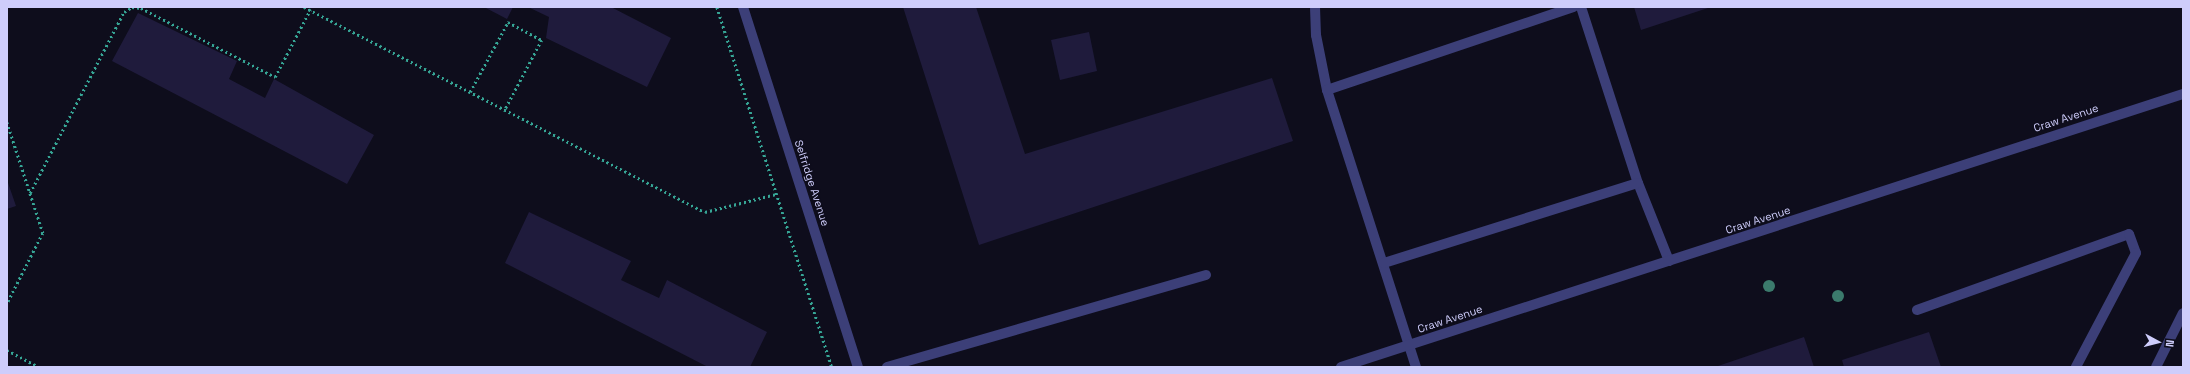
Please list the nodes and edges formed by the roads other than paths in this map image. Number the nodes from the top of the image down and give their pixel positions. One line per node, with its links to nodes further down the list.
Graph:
1 (743, 7): 14 (street, Selfridge Avenue)
2 (1316, 7): 5 (street)
3 (1573, 7): 5 (street)
4 (1582, 7): 7 (street)
5 (1327, 90): 9 (street)
6 (2183, 94): 8 (street, Craw Avenue)
7 (1638, 183): 8 (street); 9 (street)
8 (1669, 262): 13 (street, Craw Avenue)
9 (1384, 263): 13 (street)
10 (1206, 274): 15 (street)
11 (1917, 310): 18 (street)
12 (2183, 313): 19 (street)
13 (1409, 345): 16 (street, Craw Avenue); 17 (street)
14 (858, 367)
15 (887, 367)
16 (1341, 367)
17 (1416, 367)
18 (2076, 367)
19 (2156, 367)

